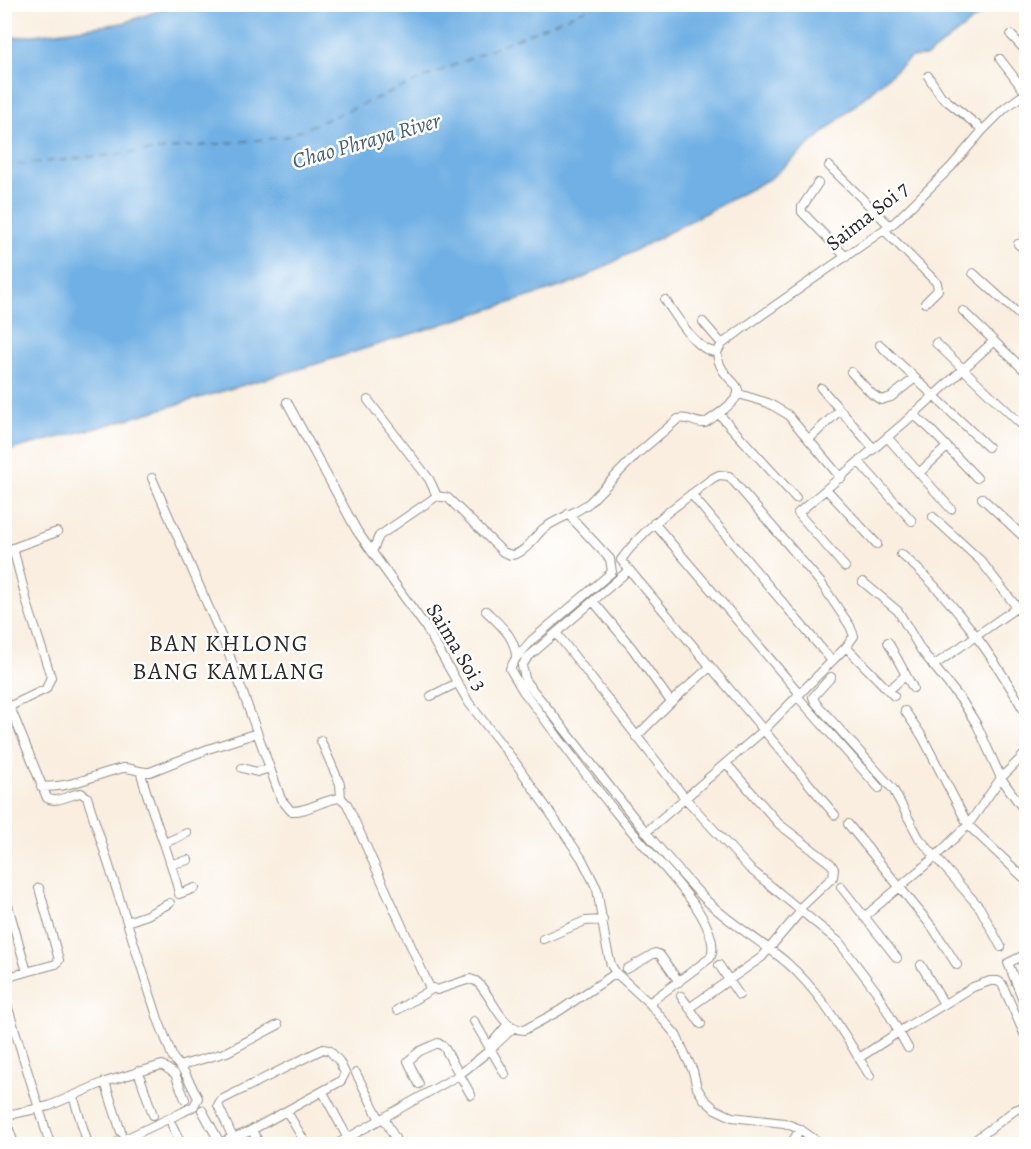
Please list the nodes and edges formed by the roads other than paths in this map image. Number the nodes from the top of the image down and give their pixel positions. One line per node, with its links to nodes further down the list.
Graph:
1 (1011, 35): 2 (street)
2 (1026, 51)
3 (1000, 59): 5 (street)
4 (928, 76): 6 (street)
5 (1026, 93): 6 (street, Saima Soi 7)
6 (983, 130): 9 (street, Saima Soi 7)
7 (829, 166): 9 (street)
8 (818, 183): 12 (street)
9 (887, 228): 12 (street, Saima Soi 7); 15 (street)
10 (1018, 244): 11 (street)
11 (1026, 251)
12 (846, 257): 21 (street, Saima Soi 7)
13 (973, 273): 17 (street)
14 (665, 300): 23 (street)
15 (925, 303)
16 (963, 311): 19 (street)
17 (1026, 321)
18 (703, 322): 21 (street)
19 (994, 341): 24 (street); 26 (street)
20 (936, 343): 24 (street)
21 (722, 344): 23 (street, Saima Soi 7)
22 (880, 345): 27 (street)
23 (717, 352): 29 (street)
24 (964, 368): 30 (street); 36 (street)
25 (851, 372): 27 (street)
26 (1026, 372)
27 (915, 378): 30 (street)
28 (821, 388): 33 (street)
29 (739, 394): 34 (street); 38 (street)
30 (933, 396): 35 (street); 40 (street)
31 (368, 400): 49 (street)
32 (286, 402): 60 (street, Saima Soi 3)
33 (840, 410): 38 (street); 41 (street)
34 (718, 414): 50 (street); 53 (street)
35 (913, 414): 37 (street); 39 (street)
36 (1026, 429)
37 (887, 437): 41 (street); 43 (street)
38 (809, 439): 45 (street)
39 (947, 447): 43 (street); 46 (street)
40 (988, 447)
41 (874, 449): 42 (street)
42 (859, 462): 45 (street); 55 (street)
43 (919, 473): 52 (street)
44 (152, 478): 89 (street)
45 (841, 478): 47 (street)
46 (976, 478)
47 (827, 490): 59 (street); 62 (street)
48 (691, 494): 56 (street); 73 (street); 75 (street)
49 (437, 496): 53 (street); 60 (street)
50 (796, 498)
51 (982, 498): 58 (street)
52 (951, 509)
53 (568, 514): 74 (street)
54 (933, 517): 67 (street)
55 (912, 521)
56 (654, 523): 63 (street); 82 (street)
57 (57, 532): 85 (street)
58 (1026, 539)
59 (877, 544)
60 (372, 552): 80 (street, Saima Soi 3)
61 (900, 554): 71 (street)
62 (845, 567)
63 (629, 570): 66 (street); 77 (street)
64 (863, 582): 76 (street)
65 (1026, 601): 67 (street)
66 (593, 602): 70 (street); 84 (street)
67 (1019, 607): 69 (street); 71 (street)
68 (486, 610): 74 (street)
69 (1026, 619)
70 (557, 634): 90 (street); 106 (street)
71 (975, 637): 76 (street); 87 (street)
72 (888, 642): 78 (street)
73 (846, 647): 75 (street); 78 (street)
74 (516, 658): 136 (street)
75 (832, 661): 82 (street)
76 (933, 666): 97 (street)
77 (710, 667): 84 (street); 88 (street)
78 (906, 675): 81 (street)
79 (831, 677): 109 (street)
80 (457, 683): 83 (street); 121 (street, Saima Soi 3)
81 (913, 688)
82 (799, 695): 88 (street); 99 (street)
83 (431, 696)
84 (671, 702): 90 (street)
85 (7, 708): 98 (street)
86 (905, 711): 105 (street)
87 (1026, 714)
88 (764, 730): 93 (street); 103 (street)
89 (257, 733): 95 (street); 96 (street)
90 (636, 737): 101 (street)
91 (321, 741): 100 (street)
92 (1026, 753): 97 (street)
93 (726, 763): 101 (street); 119 (street)
94 (242, 768): 95 (street)
95 (270, 768): 100 (street)
96 (141, 773): 98 (street); 108 (street)
97 (1001, 778): 102 (street); 105 (street)
98 (41, 787): 122 (street)
99 (879, 788)
100 (340, 798): 137 (street)
101 (685, 798): 106 (street); 119 (street)
102 (1026, 813)
103 (835, 815)
104 (848, 824): 116 (street)
105 (968, 825): 109 (street); 112 (street)
106 (646, 832): 125 (street)
107 (187, 833): 108 (street)
108 (165, 843): 111 (street)
109 (935, 857): 116 (street); 124 (street)
110 (188, 860): 111 (street)
111 (172, 864): 115 (street)
112 (1023, 877)
113 (841, 887): 120 (street)
114 (39, 888): 132 (street)
115 (195, 888)
116 (900, 888): 120 (street); 130 (street)
117 (6, 899): 132 (street)
118 (170, 903): 122 (street)
119 (800, 910): 125 (street); 150 (street)
120 (864, 917): 127 (street)
121 (603, 920): 123 (street); 133 (street, Saima Soi 3)
122 (127, 922): 155 (street)
123 (543, 939)
124 (1001, 947)
125 (769, 949): 135 (street); 154 (street)
126 (1026, 954): 143 (street)
127 (897, 958)
128 (719, 965): 135 (street)
129 (921, 965): 142 (street)
130 (957, 965)
131 (627, 969): 136 (street)
132 (27, 972): 134 (street)
133 (616, 973): 141 (street, Saima Soi 3); 149 (street)
134 (4, 978)
135 (729, 981): 139 (street); 144 (street)
136 (679, 982): 141 (street)
137 (432, 989): 145 (street); 149 (street)
138 (4, 995): 168 (street)
139 (739, 995)
140 (681, 996): 144 (street)
141 (649, 1003): 175 (street, Saima Soi 3)
142 (944, 1004): 150 (street); 151 (street)
143 (1026, 1006)
144 (689, 1008): 147 (street)
145 (397, 1010)
146 (474, 1021): 153 (street)
147 (701, 1024)
148 (278, 1025): 155 (street)
149 (510, 1026): 153 (street)
150 (899, 1031): 152 (street); 154 (street)
151 (1026, 1038)
152 (908, 1048)
153 (488, 1050): 158 (street); 159 (street)
154 (859, 1058): 160 (street)
155 (179, 1066): 184 (street)
156 (138, 1071): 161 (street); 166 (street); 170 (street)
157 (356, 1073): 173 (street)
158 (505, 1074)
159 (459, 1075): 162 (street); 163 (street); 173 (street)
160 (870, 1076)
161 (105, 1082): 164 (street); 176 (street)
162 (419, 1084)
163 (471, 1095)
164 (73, 1096): 168 (street); 183 (street)
165 (325, 1096): 180 (street)
166 (185, 1099)
167 (1026, 1106): 178 (street)
168 (39, 1107): 172 (street); 182 (street)
169 (202, 1110): 186 (street)
170 (153, 1115)
171 (289, 1115): 188 (street)
172 (5, 1116): 181 (street)
173 (382, 1119): 180 (street); 190 (street)
174 (172, 1125): 185 (street)
175 (801, 1129): 191 (street); 192 (street, Saima Soi 3)
176 (122, 1132)
177 (254, 1134): 187 (street)
178 (981, 1137): 193 (street); 194 (street)
179 (233, 1138): 179 (street); 186 (street)
180 (349, 1142): 189 (street)
181 (14, 1144)
182 (50, 1144)
183 (88, 1144)
184 (114, 1144)
185 (181, 1144)
186 (218, 1144)
187 (260, 1144)
188 (306, 1144)
189 (337, 1144)
190 (398, 1144)
191 (791, 1144)
192 (821, 1144)
193 (970, 1144)
194 (988, 1144)

